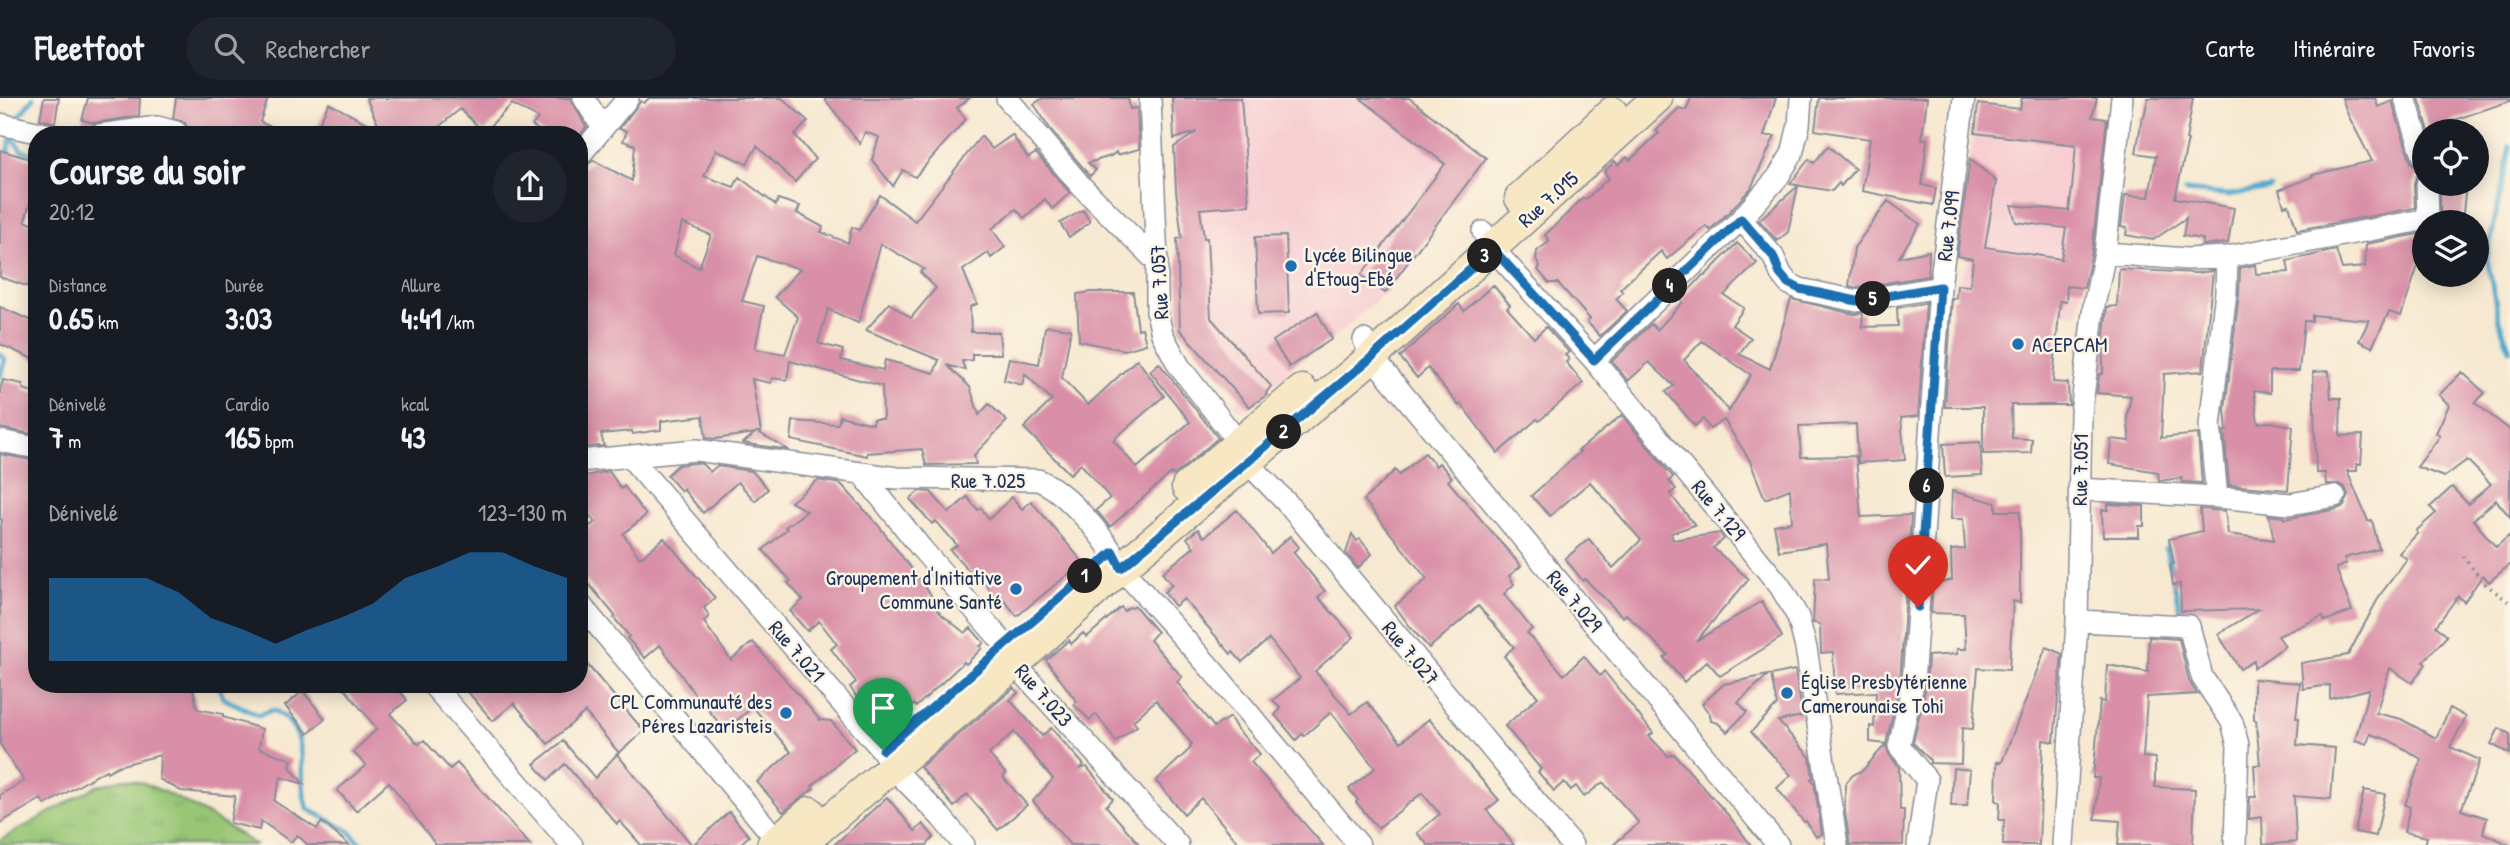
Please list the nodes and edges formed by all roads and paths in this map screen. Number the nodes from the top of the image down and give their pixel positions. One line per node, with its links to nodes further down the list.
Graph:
1 (584, 98): 13 (street)
2 (628, 98): 13 (street)
3 (1007, 98): 21 (street)
4 (1150, 98): 21 (street, Rue 7.057)
5 (1627, 98): 18 (main road, Rue 7.015)
6 (1657, 98): 18 (main road, Rue 7.015)
7 (1801, 98): 17 (street)
8 (1964, 98): 22 (street, Rue 7.099)
9 (2122, 98): 19 (street, Rue 7.051)
10 (2405, 98): 11 (street)
11 (2412, 120)
12 (0, 124): 14 (street)
13 (602, 127): 15 (street)
14 (28, 130)
15 (588, 145)
16 (2427, 196): 20 (street)
17 (1741, 219): 22 (street); 24 (street)
18 (1488, 240): 23 (main road, Rue 7.015); 24 (street, Rue 7.129)
19 (2105, 253): 20 (street); 31 (street, Rue 7.051)
20 (2227, 257): 33 (street)
21 (1157, 262): 27 (street, Rue 7.057)
22 (1940, 287): 50 (street, Rue 7.099)
23 (1368, 348): 27 (main road, Rue 7.015); 48 (street, Rue 7.029)
24 (1594, 360): 49 (street, Rue 7.129)
25 (0, 441): 26 (street)
26 (28, 446)
27 (1243, 452): 35 (main road, Rue 7.015); 47 (street, Rue 7.027)
28 (629, 457): 29 (street, Rue 7.025); 30 (street, Rue 7.025); 41 (street, Rue 7.021)
29 (588, 460)
30 (863, 475): 35 (street, Rue 7.025); 39 (street, Rue 7.023)
31 (2079, 488): 33 (street); 38 (street, Rue 7.051)
32 (2335, 496): 33 (street)
33 (2217, 497)
34 (2463, 556): 36 (path)
35 (1117, 560): 39 (main road, Rue 7.015); 46 (street, Rue 7.025)
36 (2510, 603)
37 (588, 614): 42 (street)
38 (2077, 621): 51 (street, Rue 7.051); 52 (street)
39 (1010, 655): 41 (main road, Rue 7.015); 45 (street, Rue 7.023)
40 (440, 693): 43 (street)
41 (887, 759): 42 (main road, Rue 7.015); 44 (street, Rue 7.021)
42 (783, 844)
43 (572, 845)
44 (964, 845)
45 (1178, 845)
46 (1359, 845)
47 (1572, 845)
48 (1778, 845)
49 (1838, 845)
50 (1918, 845)
51 (2063, 845)
52 (2235, 845)

